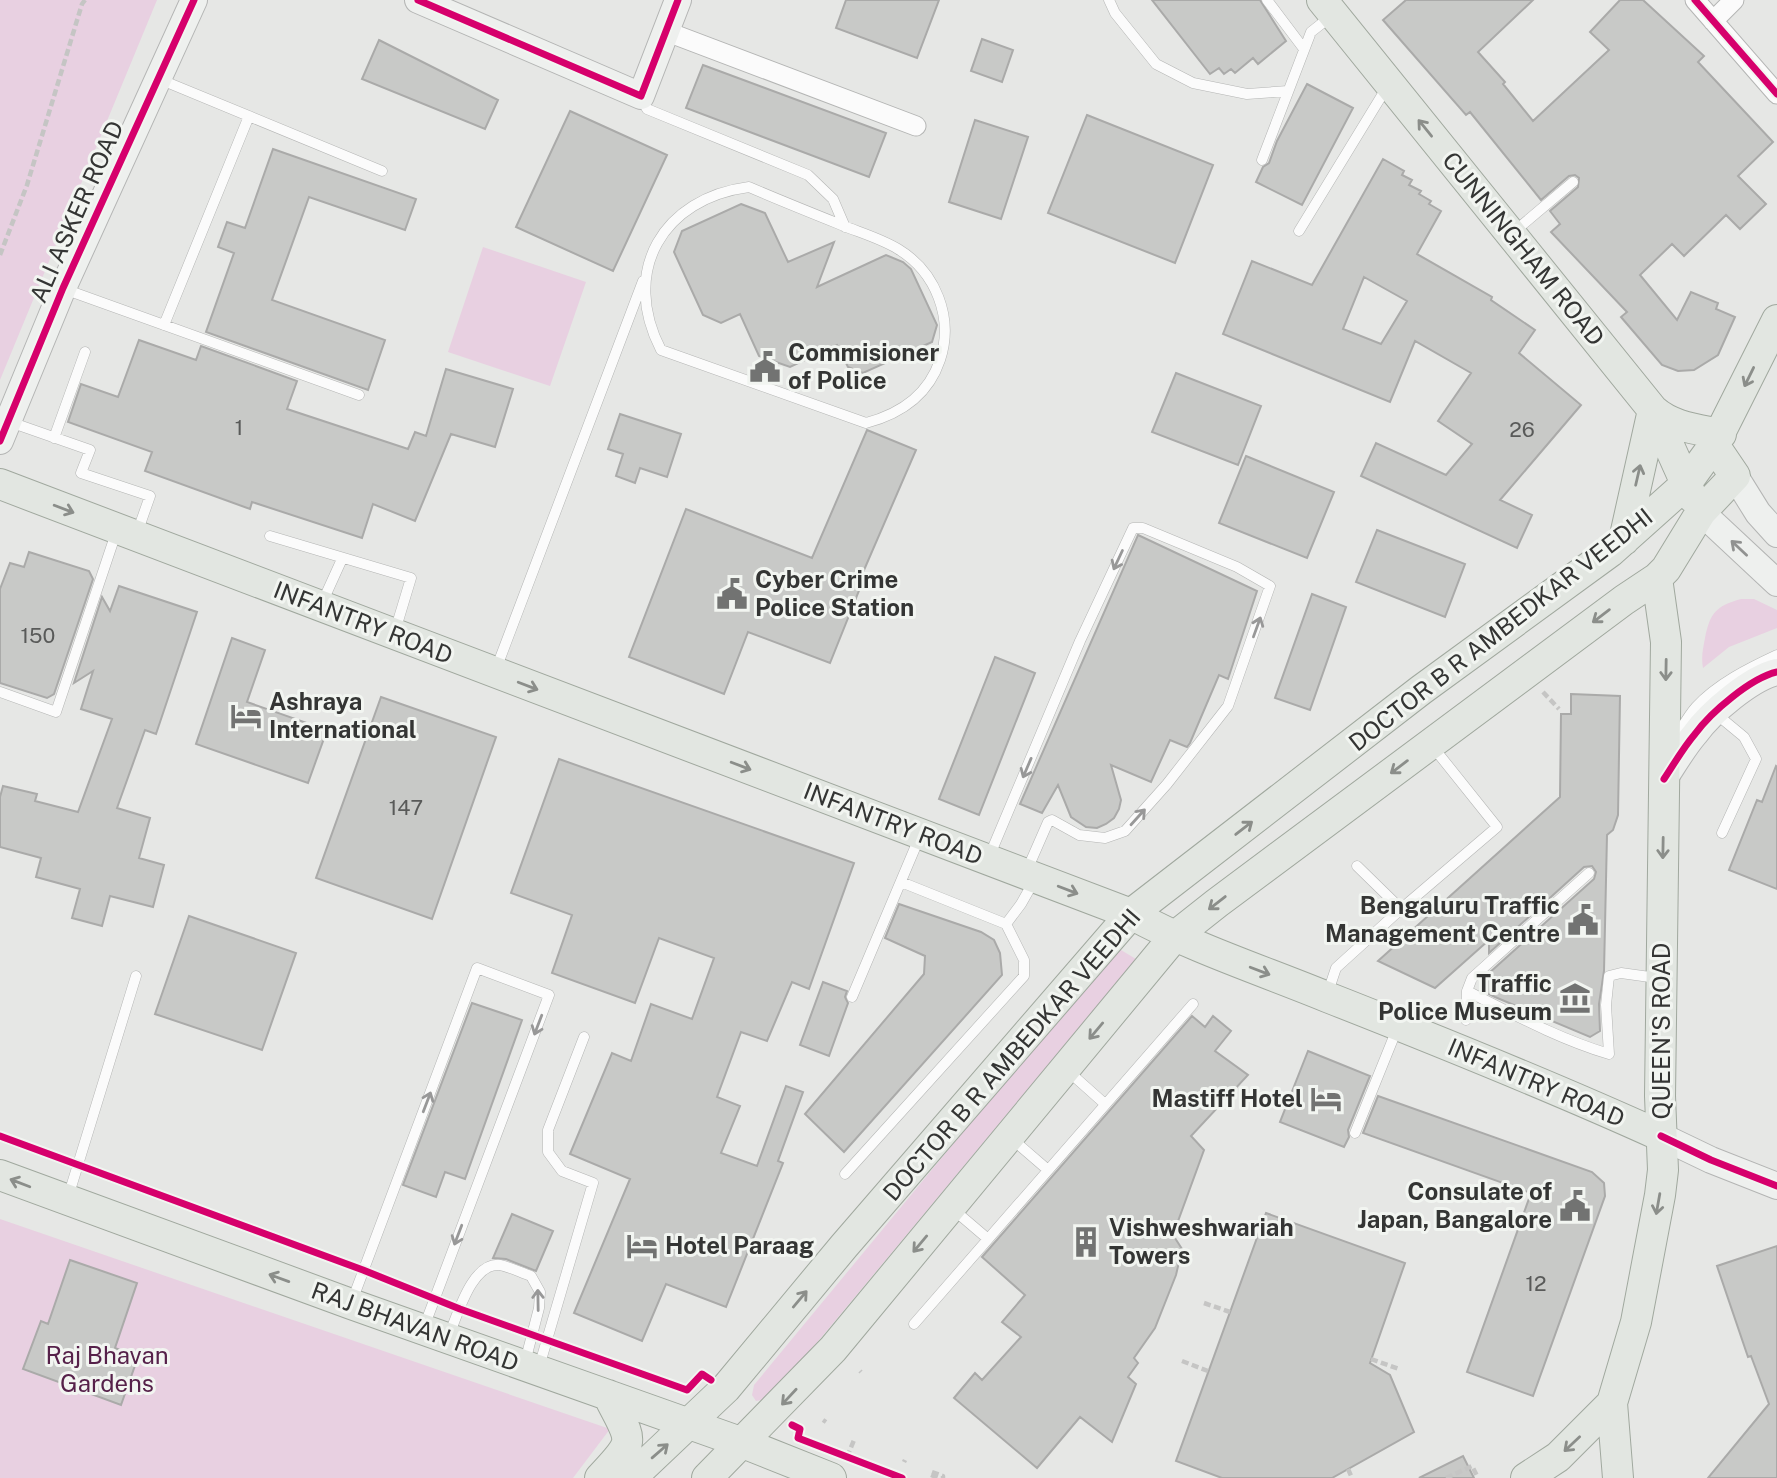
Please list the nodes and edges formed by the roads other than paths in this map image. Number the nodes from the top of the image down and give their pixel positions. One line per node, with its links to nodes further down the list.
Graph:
1 (194, 0): 12 (street, ALI ASKER ROAD)
2 (418, 0): 16 (street)
3 (678, 0): 10 (street)
4 (1109, 0): 14 (lane)
5 (1267, 0): 11 (lane)
6 (1695, 0): 9 (street)
7 (1734, 0): 9 (street)
8 (1328, 7): 11 (lane); 13 (main road, CUNNINGHAM ROAD)
9 (1713, 21): 15 (street)
10 (666, 31): 16 (street); 18 (street)
11 (1304, 49): 14 (lane)
12 (158, 79): 17 (lane); 26 (street, ALI ASKER ROAD)
13 (1389, 83): 23 (lane); 24 (main road, CUNNINGHAM ROAD, one-way to 13)
14 (1288, 90): 19 (lane)
15 (1777, 94)
16 (640, 96): 22 (lane)
17 (250, 116): 20 (lane); 28 (lane)
18 (916, 126)
19 (1262, 160)
20 (382, 171)
21 (1573, 182): 24 (lane)
22 (845, 227): 25 (lane); 25 (lane)
23 (1299, 231)
24 (1511, 234): 31 (main road, CUNNINGHAM ROAD)
25 (649, 265): 50 (lane)
26 (63, 288): 28 (lane); 32 (street, ALI ASKER ROAD)
27 (1777, 320): 34 (main road, one-way to 34)
28 (164, 325): 30 (lane)
29 (85, 352): 33 (lane)
30 (359, 395)
31 (1653, 410): 34 (main road); 37 (main road, CUNNINGHAM ROAD); 42 (main road, one-way to 31)
32 (4, 431): 33 (lane)
33 (54, 438): 39 (lane)
34 (1718, 440): 35 (main road); 37 (main road, DOCTOR B R AMBEDKAR VEEDHI)
35 (1735, 476): 38 (main road, DOCTOR B R AMBEDKAR VEEDHI); 40 (street)
36 (0, 484): 39 (main road, INFANTRY ROAD, one-way to 39)
37 (1685, 485): 38 (main road, CUNNINGHAM ROAD); 42 (main road, DOCTOR B R AMBEDKAR VEEDHI)
38 (1701, 512): 44 (main road, DOCTOR B R AMBEDKAR VEEDHI); 45 (street, one-way to 38)
39 (127, 533): 46 (main road, INFANTRY ROAD); 51 (lane)
40 (1777, 534)
41 (270, 536): 43 (lane)
42 (1624, 540): 44 (main road); 63 (main road, DOCTOR B R AMBEDKAR VEEDHI, one-way to 42)
43 (342, 559): 46 (lane); 47 (lane)
44 (1657, 578): 53 (main road, DOCTOR B R AMBEDKAR VEEDHI, one-way to 53); 54 (main road, QUEEN'S ROAD, one-way to 54)
45 (1777, 583)
46 (321, 607): 47 (main road, INFANTRY ROAD)
47 (394, 635): 50 (main road, INFANTRY ROAD)
48 (1777, 655): 54 (lane)
49 (1777, 672): 52 (street)
50 (495, 673): 56 (main road, INFANTRY ROAD, one-way to 56)
51 (0, 692)
52 (1715, 713): 54 (street); 55 (lane)
53 (1430, 744): 62 (lane); 65 (main road, DOCTOR B R AMBEDKAR VEEDHI, one-way to 65)
54 (1665, 766): 67 (main road, QUEEN'S ROAD, one-way to 67)
55 (1722, 833)
56 (921, 834): 57 (main road, INFANTRY ROAD); 61 (lane)
57 (988, 860): 60 (main road, INFANTRY ROAD); 60 (lane, one-way to 57)
58 (1357, 866): 62 (lane)
59 (1589, 873): 68 (lane)
60 (1030, 876): 63 (main road, INFANTRY ROAD, one-way to 63); 64 (lane)
61 (901, 882): 64 (lane); 69 (lane)
62 (1401, 909): 70 (lane)
63 (1131, 914): 65 (main road, INFANTRY ROAD); 93 (main road, DOCTOR B R AMBEDKAR VEEDHI, one-way to 63)
64 (1006, 924): 81 (lane)
65 (1174, 937): 70 (main road, INFANTRY ROAD, one-way to 70); 75 (main road, DOCTOR B R AMBEDKAR VEEDHI, one-way to 75)
66 (136, 976): 84 (lane)
67 (1662, 979): 68 (lane); 79 (main road, QUEEN'S ROAD)
68 (1467, 990): 72 (lane)
69 (852, 997)
70 (1326, 997): 73 (main road, INFANTRY ROAD)
71 (1193, 1004): 76 (lane)
72 (1466, 1020)
73 (1399, 1026): 77 (lane); 79 (main road, INFANTRY ROAD)
74 (584, 1037): 90 (lane)
75 (1065, 1068): 76 (lane); 78 (main road, DOCTOR B R AMBEDKAR VEEDHI)
76 (1105, 1104): 80 (lane)
77 (1355, 1133)
78 (1009, 1136): 80 (lane); 85 (main road, DOCTOR B R AMBEDKAR VEEDHI)
79 (1661, 1136): 83 (street, INFANTRY ROAD); 92 (main road, QUEEN'S ROAD, one-way to 92)
80 (1048, 1170): 86 (lane)
81 (845, 1174)
82 (0, 1175): 84 (main road, RAJ BHAVAN ROAD, one-way to 82)
83 (1777, 1186)
84 (67, 1201): 87 (main road, RAJ BHAVAN ROAD, one-way to 84)
85 (951, 1207): 86 (lane); 94 (main road, DOCTOR B R AMBEDKAR VEEDHI, one-way to 94)
86 (988, 1240): 88 (lane)
87 (351, 1304): 89 (main road, RAJ BHAVAN ROAD); 89 (lane, one-way to 89)
88 (914, 1324)
89 (435, 1334): 90 (main road, RAJ BHAVAN ROAD); 90 (lane, one-way to 89)
90 (531, 1368): 91 (main road, RAJ BHAVAN ROAD)
91 (608, 1395): 93 (main road, RAJ BHAVAN ROAD); 96 (main road)
92 (1612, 1404): 99 (main road, one-way to 99); 100 (main road, QUEEN'S ROAD)
93 (690, 1424): 94 (main road, RAJ BHAVAN ROAD); 97 (main road, DOCTOR B R AMBEDKAR VEEDHI, one-way to 93)
94 (743, 1443): 95 (main road, RAJ BHAVAN ROAD); 98 (main road, DOCTOR B R AMBEDKAR VEEDHI)
95 (839, 1467)
96 (600, 1478)
97 (631, 1478)
98 (708, 1478)
99 (1526, 1478)
100 (1618, 1478)

